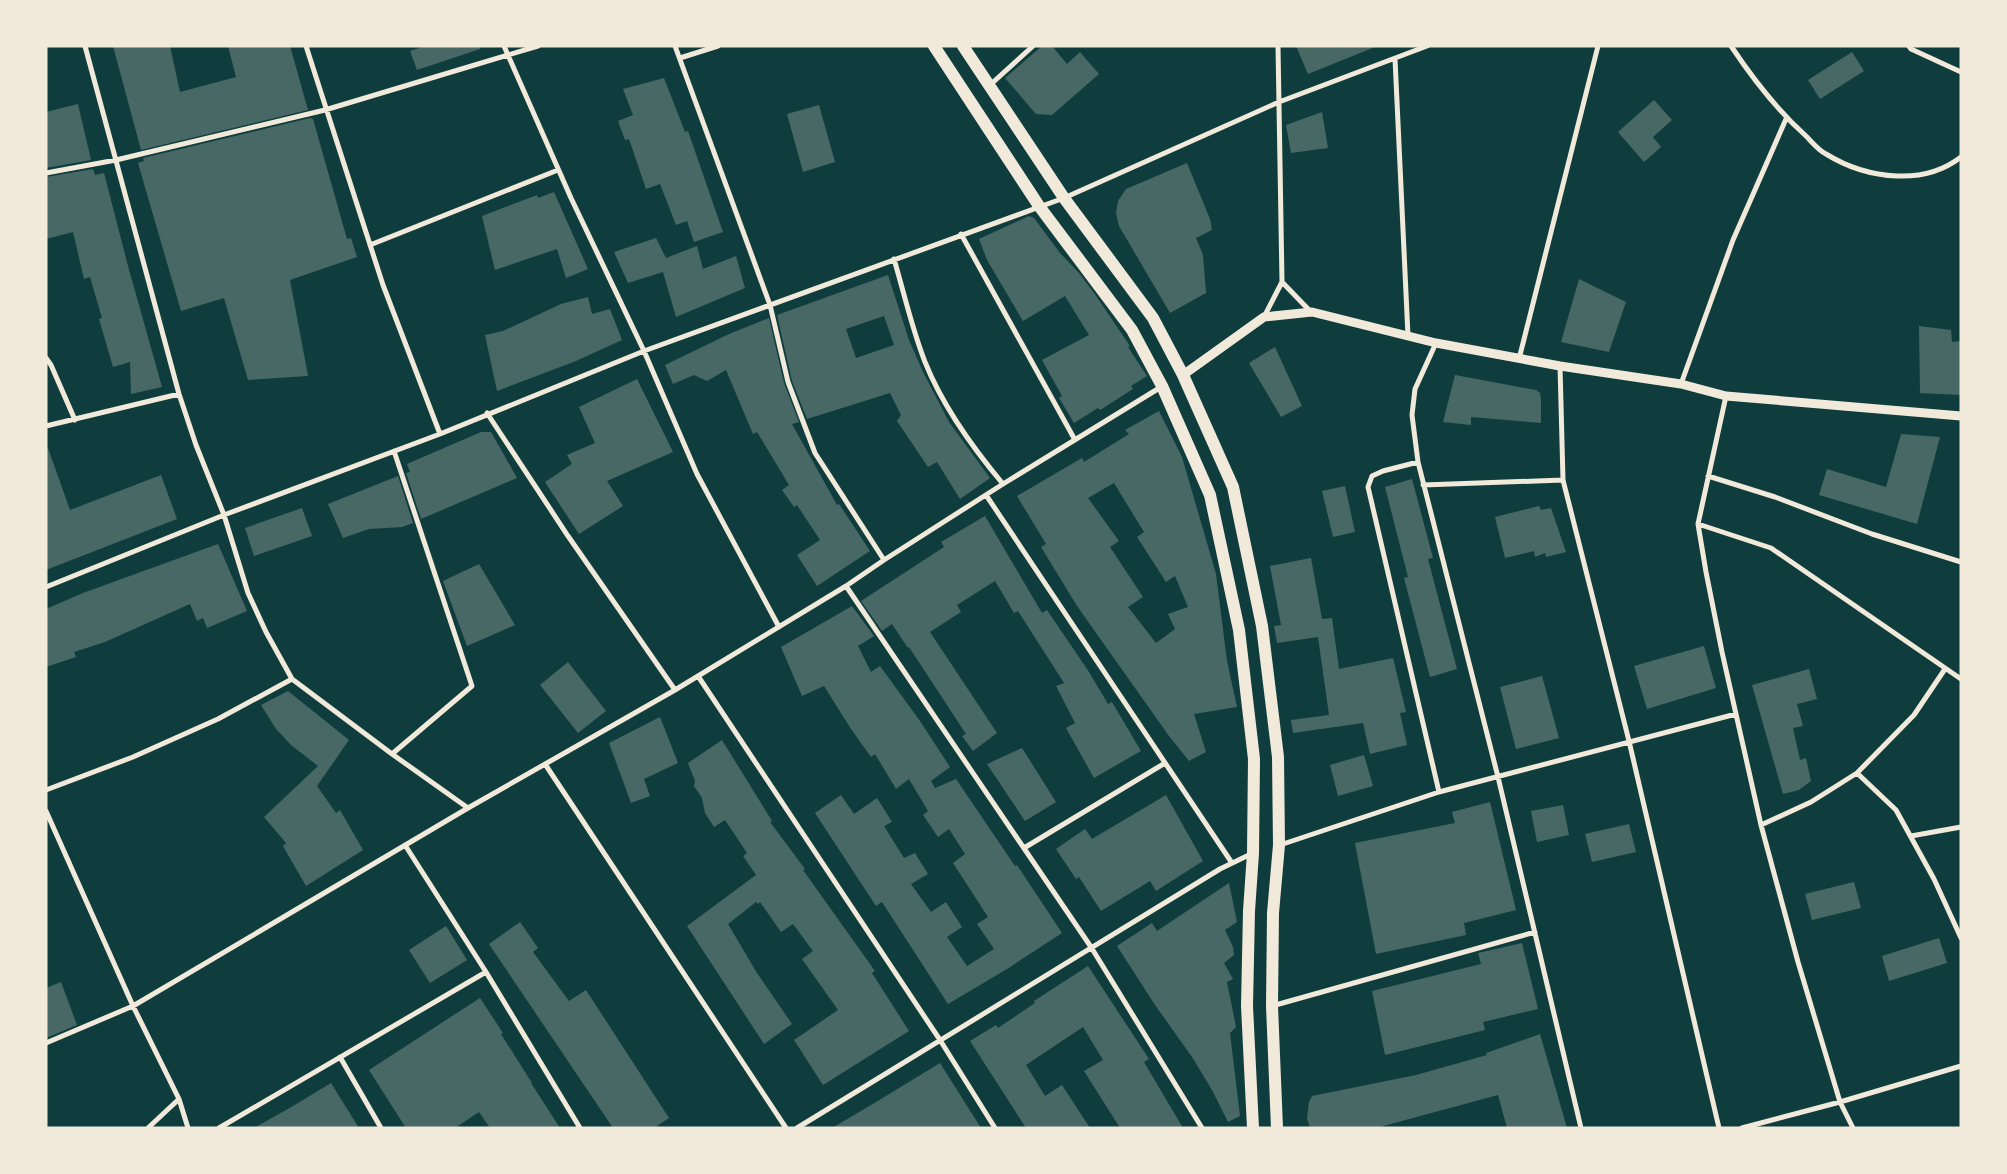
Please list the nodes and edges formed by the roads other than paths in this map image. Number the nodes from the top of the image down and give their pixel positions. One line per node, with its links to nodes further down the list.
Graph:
1 (85, 46): 24 (street)
2 (306, 46): 21 (street)
3 (504, 46): 15 (street)
4 (538, 46): 15 (street)
5 (675, 46): 16 (street)
6 (718, 46): 16 (street)
7 (934, 46): 28 (main road)
8 (963, 46): 19 (main road)
9 (1033, 46): 19 (street)
10 (1278, 46): 20 (street)
11 (1427, 46): 17 (street)
12 (1598, 46): 40 (street)
13 (1730, 46): 22 (street)
14 (1908, 46): 18 (street)
15 (508, 55): 21 (street); 25 (street)
16 (680, 58): 33 (street)
17 (1395, 59): 20 (street); 36 (street)
18 (1961, 72)
19 (990, 85): 27 (main road)
20 (1278, 102): 27 (street); 32 (street)
21 (325, 110): 24 (street); 30 (street)
22 (1786, 118): 23 (street); 43 (street)
23 (1961, 157)
24 (116, 160): 26 (street); 45 (street)
25 (558, 170): 30 (street); 38 (street)
26 (46, 173)
27 (1064, 198): 28 (street); 42 (main road)
28 (1039, 206): 29 (street); 44 (main road)
29 (961, 234): 31 (street); 52 (street)
30 (370, 244): 51 (street)
31 (894, 259): 33 (street); 57 (street)
32 (1282, 282): 34 (street); 35 (street)
33 (770, 305): 38 (street); 62 (street)
34 (1312, 312): 35 (street); 36 (street)
35 (1264, 317): 42 (street)
36 (1408, 336): 37 (street)
37 (1436, 343): 40 (street); 54 (street)
38 (644, 351): 47 (street); 66 (street)
39 (46, 358): 49 (street)
40 (1518, 359): 41 (street)
41 (1560, 366): 43 (street); 56 (street)
42 (1183, 375): 44 (main road); 87 (main road)
43 (1681, 384): 46 (street)
44 (1162, 386): 52 (street); 89 (main road)
45 (179, 394): 49 (street); 60 (street)
46 (1726, 396): 48 (street); 55 (street)
47 (487, 413): 51 (street); 71 (street)
48 (1961, 416)
49 (75, 420): 50 (street)
50 (46, 426)
51 (440, 434): 53 (street)
52 (1075, 440): 57 (street)
53 (394, 451): 60 (street); 74 (street)
54 (1418, 462): 58 (street); 80 (street)
55 (1708, 476): 61 (street); 63 (street)
56 (1563, 480): 58 (street); 73 (street)
57 (1003, 484): 59 (street)
58 (1423, 485): 78 (street)
59 (986, 495): 62 (street); 75 (street)
60 (224, 515): 65 (street); 69 (street)
61 (1698, 524): 67 (street); 72 (street)
62 (884, 560): 64 (street)
63 (1961, 562)
64 (846, 586): 66 (street); 88 (street)
65 (46, 587)
66 (779, 627): 68 (street)
67 (1945, 669): 70 (street); 77 (street)
68 (698, 676): 71 (street); 97 (street)
69 (292, 679): 74 (street); 79 (street)
70 (1961, 679)
71 (675, 690): 76 (street)
72 (1736, 714): 73 (street); 83 (street)
73 (1628, 741): 78 (street); 115 (street)
74 (392, 754): 81 (street)
75 (1165, 763): 88 (street); 90 (street)
76 (545, 764): 81 (street); 108 (street)
77 (1857, 773): 83 (street); 85 (street)
78 (1498, 777): 80 (street); 91 (street)
79 (46, 790)
80 (1439, 792): 87 (street)
81 (468, 808): 86 (street)
82 (46, 811): 95 (street)
83 (1761, 825): 102 (street)
84 (1961, 827): 85 (street)
85 (1910, 836): 92 (street)
86 (405, 845): 94 (street); 95 (street)
87 (1279, 845): 96 (main road)
88 (1024, 848): 93 (street)
89 (1253, 853): 90 (street); 112 (main road)
90 (1232, 863): 93 (street)
91 (1534, 932): 96 (street); 114 (street)
92 (1961, 938)
93 (1091, 947): 97 (street); 111 (street)
94 (486, 972): 99 (street); 107 (street)
95 (133, 1006): 98 (street); 101 (street)
96 (1272, 1006): 113 (main road)
97 (940, 1040): 109 (street); 110 (street)
98 (46, 1043)
99 (340, 1057): 105 (street); 106 (street)
100 (1961, 1066): 102 (street)
101 (179, 1100): 103 (street); 104 (street)
102 (1840, 1102): 116 (street); 117 (street)
103 (148, 1128)
104 (188, 1128)
105 (219, 1128)
106 (381, 1128)
107 (580, 1128)
108 (786, 1128)
109 (797, 1128)
110 (995, 1128)
111 (1202, 1128)
112 (1253, 1128)
113 (1277, 1128)
114 (1581, 1128)
115 (1719, 1128)
116 (1742, 1128)
117 (1853, 1128)

